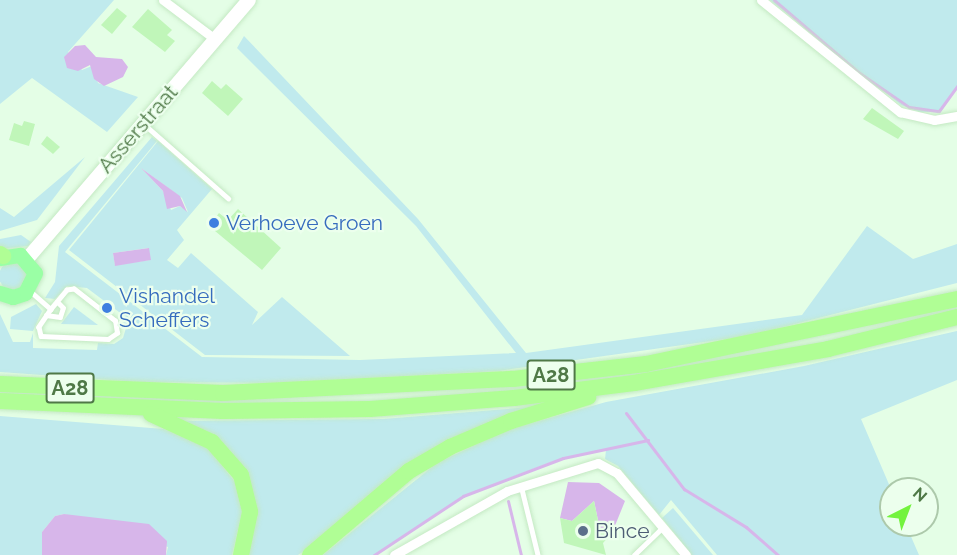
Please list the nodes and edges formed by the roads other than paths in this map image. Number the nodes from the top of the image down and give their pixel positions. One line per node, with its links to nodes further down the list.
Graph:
1 (163, 0): 4 (street)
2 (249, 0): 4 (main road, Asserstraat)
3 (760, 0): 5 (street)
4 (215, 39): 6 (main road, Asserstraat)
5 (957, 116)
6 (143, 123): 7 (lane); 9 (main road, Asserstraat)
7 (228, 198)
8 (1, 256): 9 (main road)
9 (27, 258): 10 (main road)
10 (29, 290): 11 (main road); 14 (lane)
11 (2, 297)
12 (957, 299): 18 (highway, A28)
13 (57, 302): 14 (lane); 15 (lane); 15 (lane)
14 (51, 309): 15 (lane)
15 (46, 315)
16 (957, 317): 17 (highway, A28)
17 (634, 383): 20 (highway, A28); 24 (highway, A28)
18 (0, 384)
19 (0, 401): 20 (highway, A28)
20 (138, 410): 23 (highway, A28)
21 (521, 486): 22 (street); 25 (street); 26 (lane)
22 (663, 527): 27 (lane); 28 (street)
23 (241, 555)
24 (310, 555)
25 (394, 555)
26 (538, 555)
27 (634, 555)
28 (686, 555)

